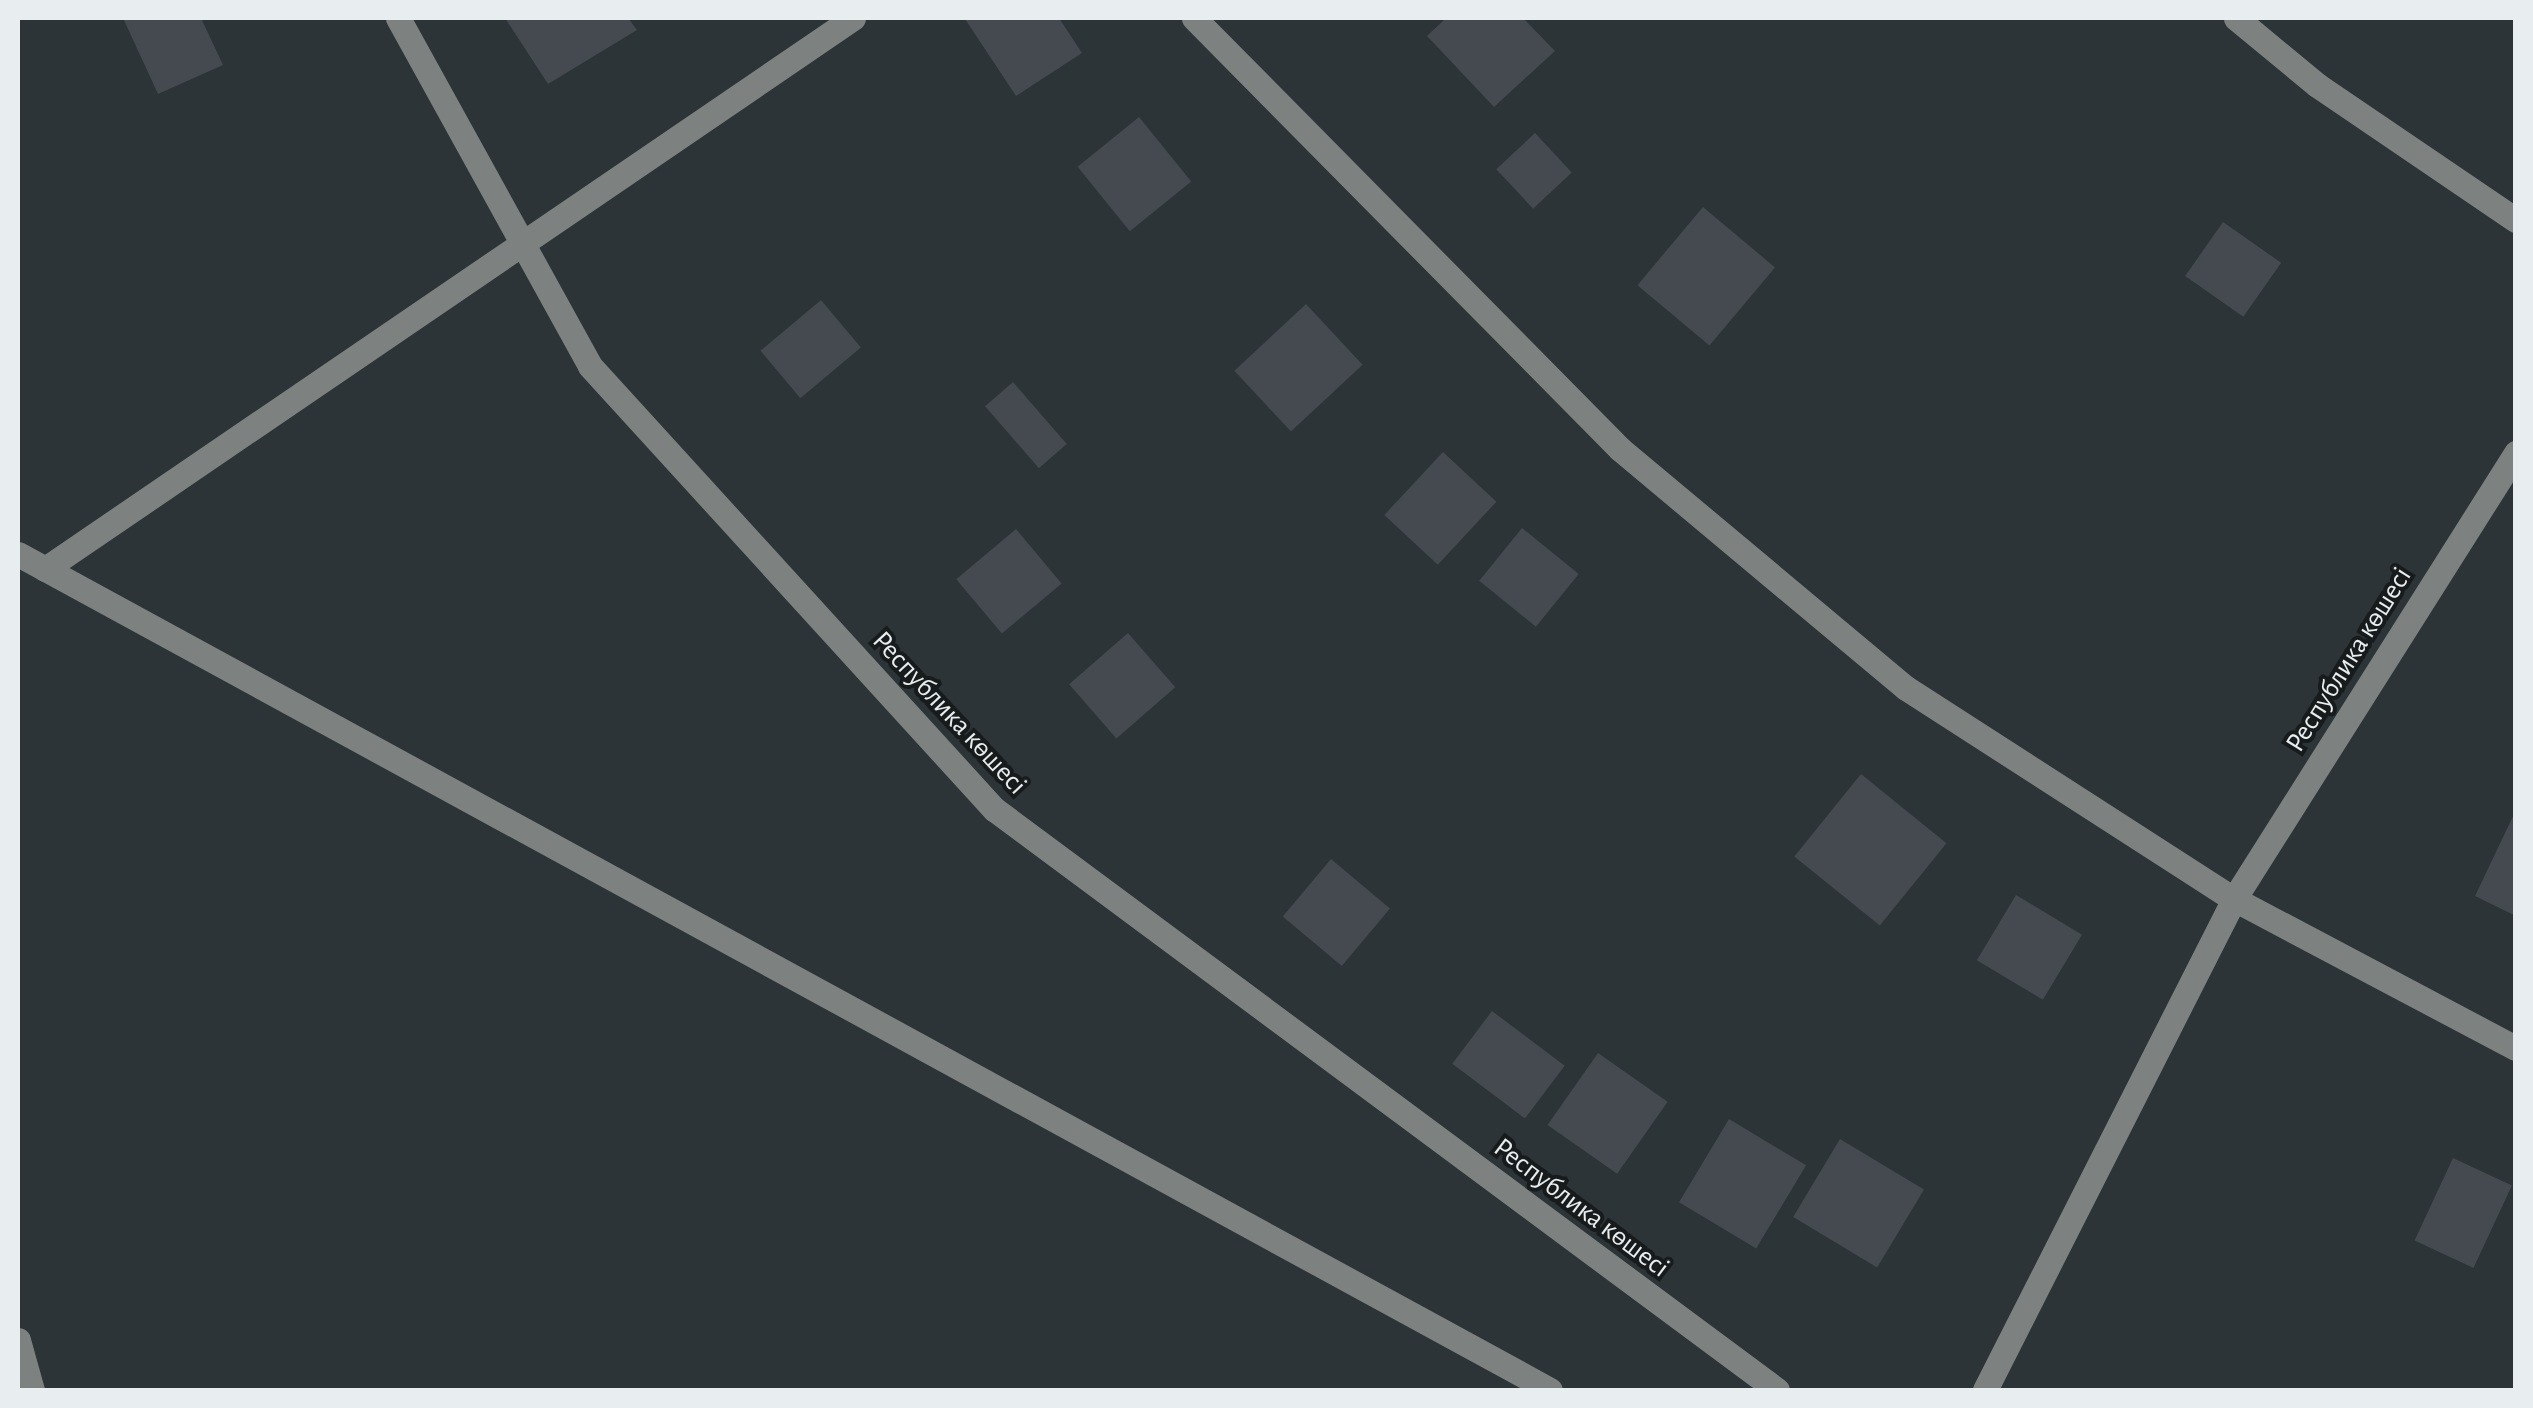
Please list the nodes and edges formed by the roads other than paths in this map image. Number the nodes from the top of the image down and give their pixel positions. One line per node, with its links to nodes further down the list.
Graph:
1 (398, 18): 6 (street, Республика көшесі)
2 (853, 18): 6 (street)
3 (1194, 18): 10 (street)
4 (2236, 18): 5 (street)
5 (2516, 220)
6 (524, 246): 9 (street); 15 (street, Республика көшесі)
7 (2516, 453): 10 (street, Республика көшесі)
8 (18, 554): 9 (street)
9 (44, 569): 14 (street)
10 (2234, 900): 11 (street); 16 (street, Республика көшесі)
11 (2516, 1048)
12 (18, 1340): 13 (street)
13 (32, 1390)
14 (1550, 1390)
15 (1777, 1390)
16 (1985, 1390)

